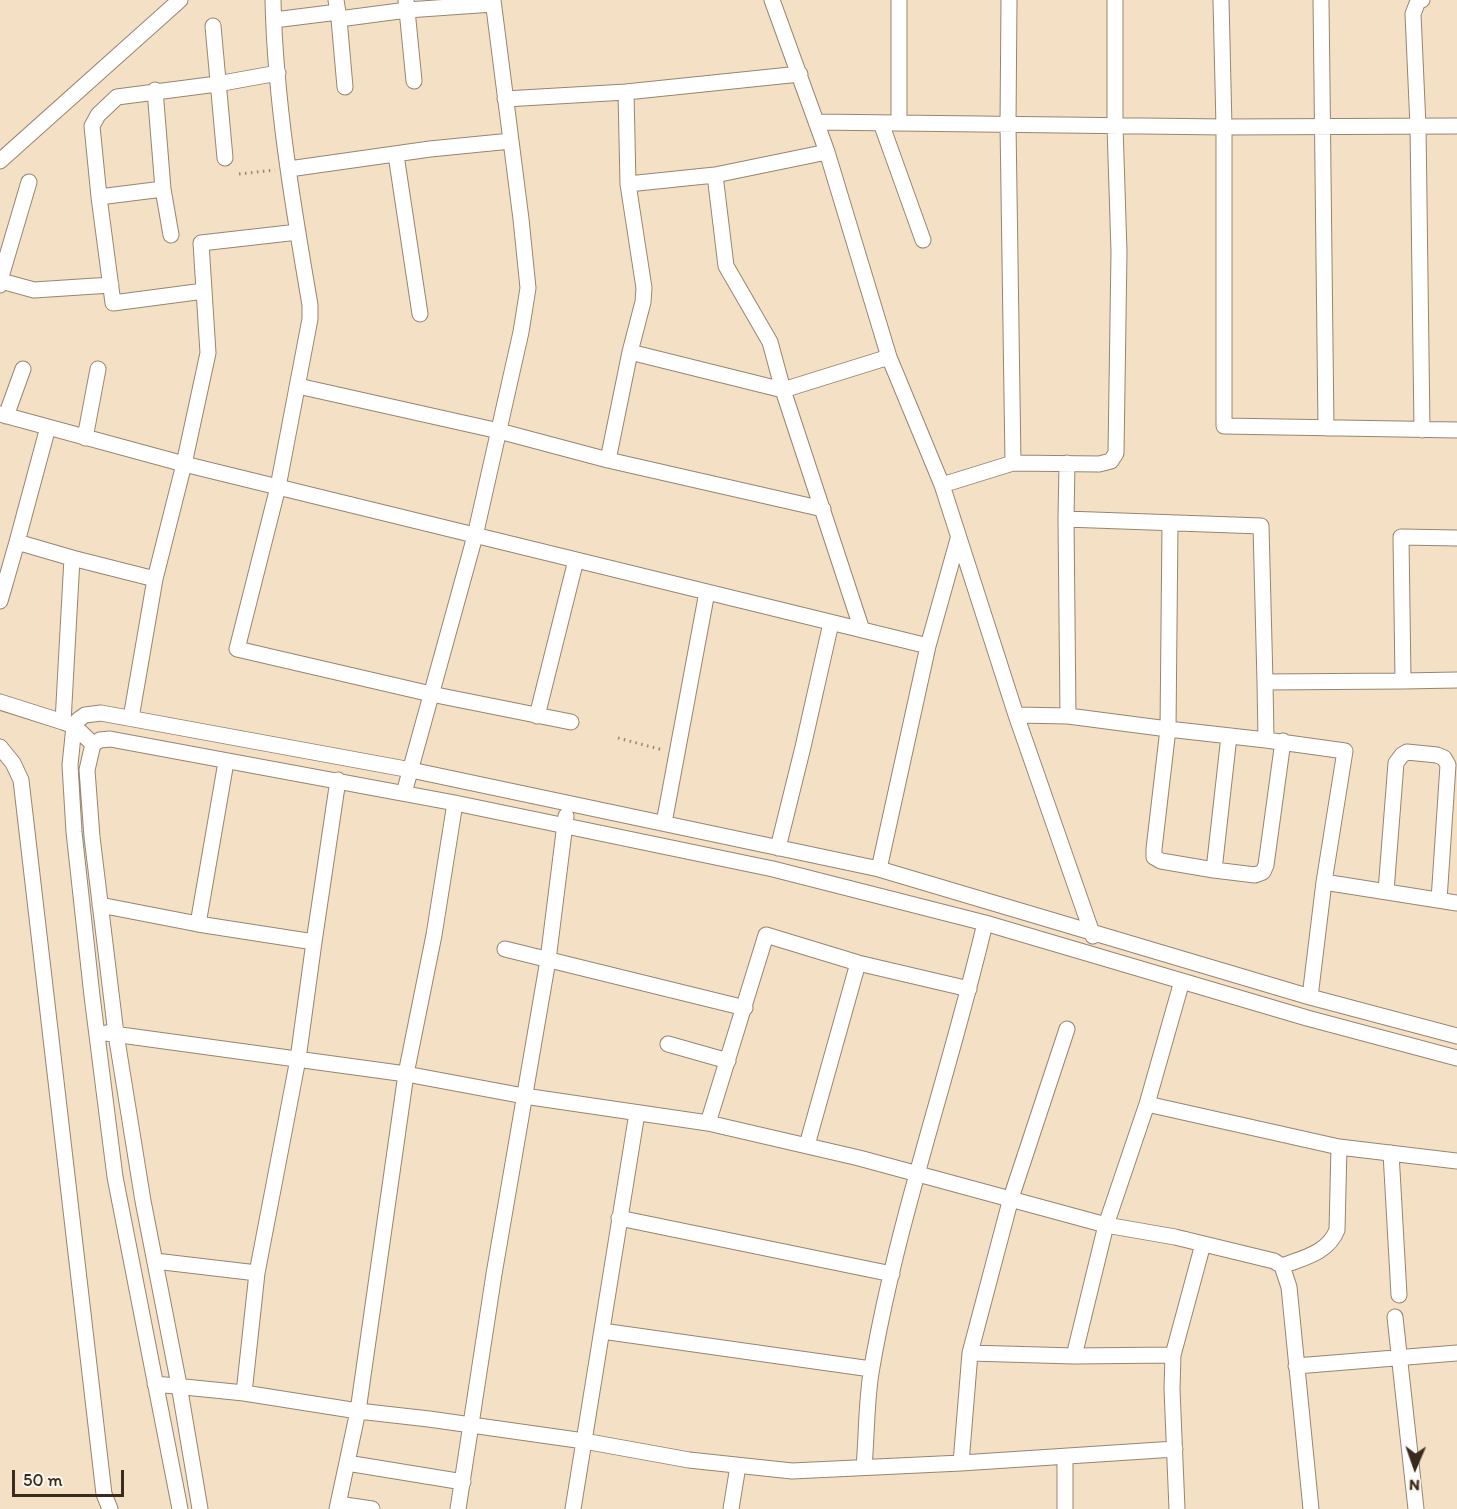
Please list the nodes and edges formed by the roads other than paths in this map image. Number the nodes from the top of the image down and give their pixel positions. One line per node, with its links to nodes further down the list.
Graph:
1 (180, 0): 36 (street)
2 (273, 0): 13 (street)
3 (772, 0): 16 (street)
4 (899, 0): 25 (street)
5 (1010, 0): 26 (street)
6 (1115, 0): 27 (street)
7 (1221, 0): 30 (street)
8 (1321, 0): 31 (street)
9 (1422, 0): 28 (street)
10 (493, 2): 11 (street); 22 (street)
11 (406, 5): 12 (street); 17 (street)
12 (337, 11): 13 (street); 19 (street)
13 (274, 20): 15 (street)
14 (213, 26): 18 (street)
15 (278, 73): 18 (street); 37 (street)
16 (800, 74): 21 (street); 23 (street)
17 (414, 81)
18 (217, 84): 20 (street); 35 (street)
19 (345, 87)
20 (155, 90): 41 (street); 42 (street)
21 (626, 92): 22 (street); 40 (street)
22 (505, 99): 32 (street)
23 (816, 122): 24 (street); 33 (street)
24 (881, 123): 25 (street); 45 (street)
25 (899, 123): 26 (street)
26 (1008, 124): 27 (street); 64 (street)
27 (1115, 126): 30 (street); 65 (street)
28 (1418, 126): 29 (street); 31 (street); 59 (street)
29 (1457, 126)
30 (1224, 127): 31 (street); 58 (street)
31 (1322, 128): 58 (street)
32 (511, 141): 34 (street); 61 (street)
33 (827, 152): 38 (street); 51 (street)
34 (396, 155): 37 (street); 49 (street)
35 (225, 158)
36 (0, 161)
37 (289, 169): 43 (street)
38 (715, 175): 40 (street); 55 (street)
39 (29, 182): 46 (street)
40 (628, 184): 50 (street)
41 (164, 189): 42 (street); 44 (street)
42 (99, 197): 47 (street)
43 (298, 232): 48 (street); 54 (street)
44 (171, 236)
45 (923, 240)
46 (0, 282): 47 (street)
47 (111, 285): 48 (street)
48 (204, 291): 66 (street)
49 (420, 314)
50 (630, 352): 55 (street); 63 (street)
51 (889, 357): 55 (street); 67 (street)
52 (23, 369): 56 (street)
53 (98, 369): 62 (street)
54 (298, 386): 61 (street); 68 (street)
55 (783, 390): 69 (street)
56 (3, 415): 57 (street)
57 (48, 428): 62 (street); 75 (street)
58 (1326, 428): 59 (street)
59 (1422, 430): 60 (street)
60 (1457, 430)
61 (499, 431): 63 (street); 72 (street)
62 (85, 438): 66 (street)
63 (608, 460): 69 (street)
64 (1013, 463): 65 (street); 67 (street)
65 (1066, 463): 70 (street)
66 (184, 464): 68 (street); 78 (street)
67 (942, 485): 74 (street)
68 (278, 487): 72 (street); 88 (street)
69 (824, 509): 83 (street)
70 (1066, 519): 71 (street); 92 (street)
71 (1170, 524): 87 (street); 96 (street)
72 (475, 536): 77 (street); 88 (street)
73 (1457, 538): 86 (street)
74 (958, 539): 84 (street); 90 (street)
75 (17, 542): 76 (street); 79 (street)
76 (72, 558): 78 (street); 95 (street)
77 (576, 560): 80 (street); 91 (street)
78 (156, 579): 93 (street)
79 (2, 583): 81 (street)
80 (707, 592): 82 (street); 108 (street)
81 (0, 601)
82 (831, 622): 83 (street); 110 (street)
83 (862, 630): 84 (street)
84 (928, 646): 111 (street)
85 (1457, 680): 86 (street)
86 (1403, 681): 87 (street)
87 (1265, 682): 98 (street)
88 (431, 694): 91 (street); 103 (street)
89 (0, 702): 95 (street)
90 (1016, 715): 92 (street); 120 (street)
91 (537, 716): 94 (street)
92 (1068, 716): 96 (street)
93 (131, 718): 95 (street); 103 (street)
94 (571, 723)
95 (69, 724): 100 (street); 131 (street)
96 (1168, 729): 97 (street); 112 (street)
97 (1229, 736): 98 (street); 112 (street)
98 (1266, 740): 99 (street)
99 (1283, 741): 112 (street); 113 (street)
100 (93, 744): 102 (street); 117 (street)
101 (0, 747): 180 (street)
102 (226, 762): 104 (street); 119 (street)
103 (411, 770): 105 (street); 107 (street)
104 (338, 780): 105 (street); 121 (street)
105 (404, 793): 106 (street)
106 (455, 803): 109 (street); 138 (street)
107 (568, 803): 108 (street); 109 (street)
108 (664, 823): 110 (street)
109 (565, 825): 118 (street); 124 (street)
110 (778, 848): 111 (street)
111 (879, 869): 120 (street)
112 (1214, 870)
113 (1324, 882): 114 (street); 128 (street)
114 (1386, 891): 115 (street); 115 (street)
115 (1439, 900): 116 (street)
116 (1457, 903)
117 (100, 905): 119 (street); 132 (street)
118 (985, 923): 123 (street); 127 (street)
119 (198, 924): 121 (street)
120 (1091, 931): 123 (street); 128 (street)
121 (315, 942): 136 (street)
122 (505, 949): 124 (street)
123 (1100, 956): 126 (street)
124 (548, 960): 129 (street); 139 (street)
125 (858, 963): 127 (street); 129 (street); 143 (street)
126 (1182, 981): 135 (street); 140 (street)
127 (969, 989): 147 (street)
128 (1310, 997): 133 (street)
129 (745, 1008): 137 (street)
130 (1067, 1029): 148 (street)
131 (96, 1033): 132 (street); 166 (street)
132 (116, 1034): 136 (street); 152 (street)
133 (1457, 1036)
134 (668, 1044): 137 (street)
135 (1457, 1058)
136 (298, 1059): 138 (street); 154 (street)
137 (728, 1061): 142 (street)
138 (406, 1074): 139 (street); 169 (street)
139 (524, 1096): 141 (street); 170 (street)
140 (1147, 1104): 144 (street); 150 (street)
141 (637, 1113): 142 (street); 149 (street)
142 (708, 1123): 143 (street)
143 (807, 1145): 147 (street)
144 (1339, 1147): 145 (street); 153 (street)
145 (1391, 1153): 146 (street); 156 (street)
146 (1457, 1161)
147 (918, 1174): 148 (street); 155 (street)
148 (1011, 1198): 150 (street); 159 (street)
149 (619, 1218): 155 (street); 158 (street)
150 (1106, 1225): 151 (street); 162 (street)
151 (1203, 1244): 153 (street); 161 (street)
152 (155, 1261): 154 (street); 167 (street)
153 (1282, 1266): 164 (street)
154 (257, 1273): 168 (street)
155 (892, 1274): 165 (street)
156 (1399, 1295)
157 (1395, 1317): 163 (street)
158 (602, 1331): 165 (street); 171 (street)
159 (970, 1353): 162 (street); 175 (street)
160 (1457, 1353): 163 (street)
161 (1173, 1354): 162 (street); 172 (street)
162 (1074, 1356)
163 (1400, 1358): 164 (street); 190 (street)
164 (1296, 1366): 189 (street)
165 (871, 1369): 177 (street)
166 (155, 1384): 167 (street); 181 (street)
167 (179, 1386): 168 (street); 182 (street)
168 (244, 1393): 169 (street)
169 (358, 1411): 170 (street); 174 (street)
170 (472, 1426): 171 (street); 178 (street)
171 (584, 1441): 176 (street); 185 (street)
172 (1175, 1449): 173 (street); 188 (street)
173 (1065, 1456): 175 (street); 187 (street)
174 (347, 1462): 178 (street); 179 (street)
175 (961, 1463): 177 (street)
176 (738, 1466): 177 (street); 186 (street)
177 (864, 1467)
178 (463, 1482): 184 (street)
179 (337, 1507): 183 (street)
180 (110, 1509)
181 (180, 1509)
182 (200, 1509)
183 (372, 1509)
184 (458, 1509)
185 (573, 1509)
186 (731, 1509)
187 (1065, 1509)
188 (1177, 1509)
189 (1311, 1509)
190 (1416, 1509)

